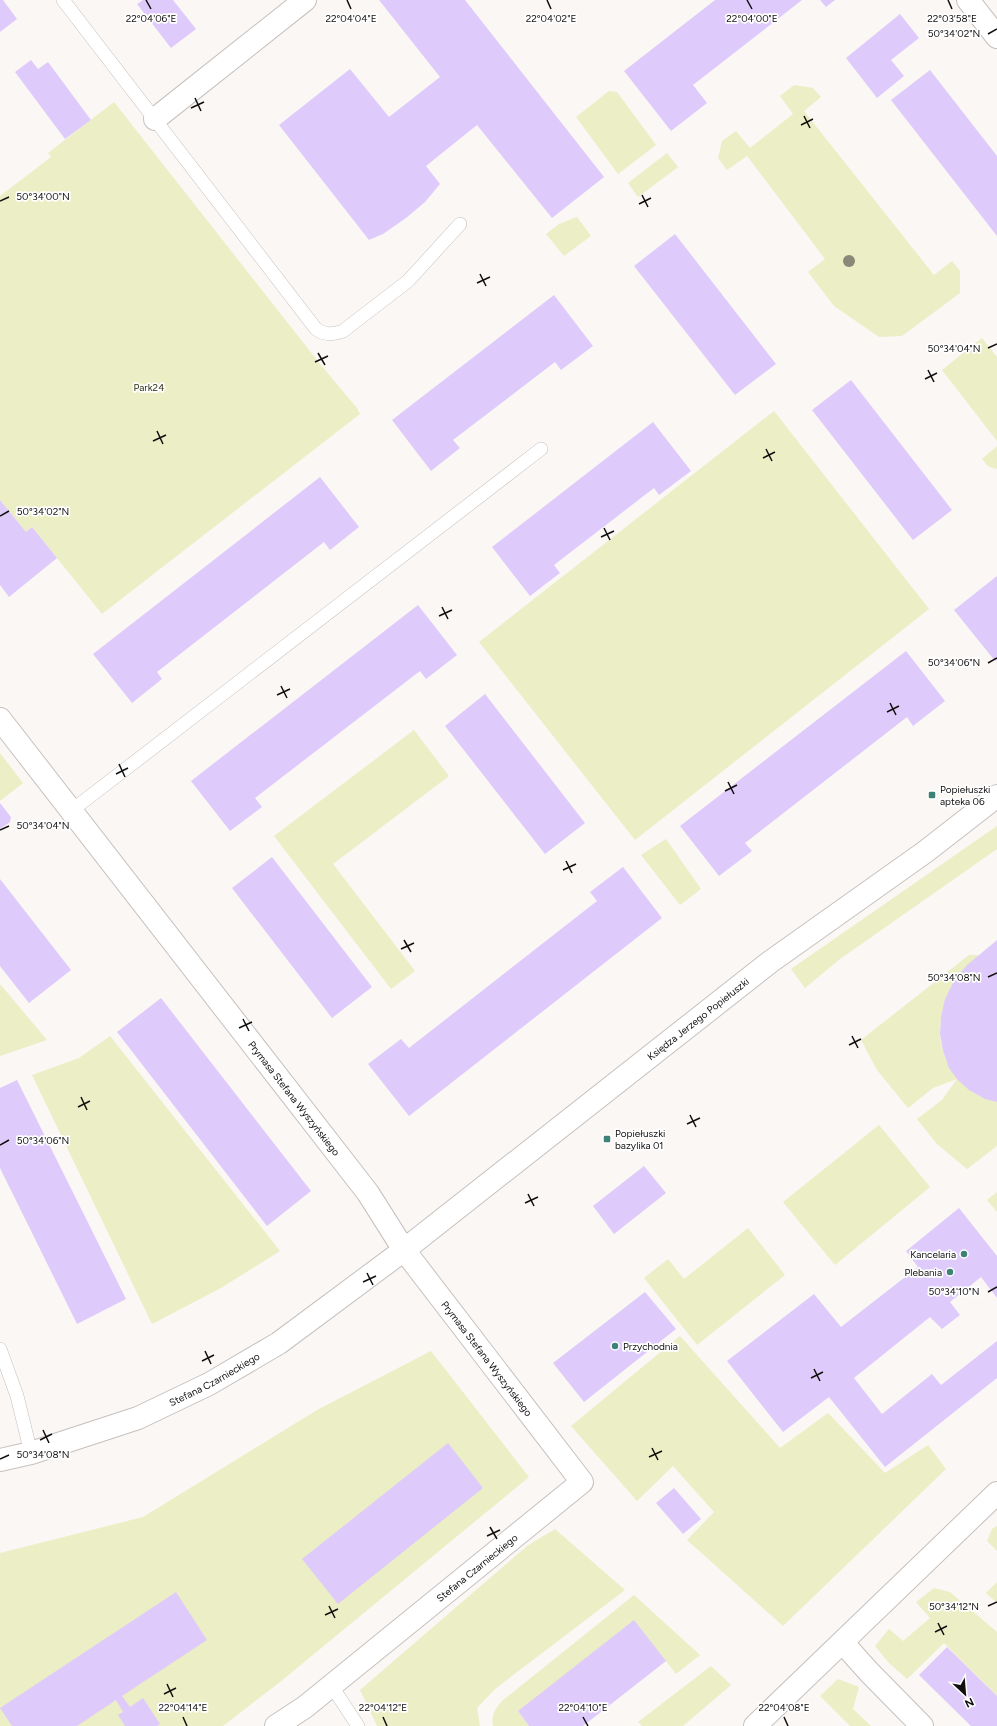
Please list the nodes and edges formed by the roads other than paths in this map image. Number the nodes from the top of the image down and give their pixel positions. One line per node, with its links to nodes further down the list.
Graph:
1 (62, 0): 5 (lane)
2 (305, 0): 5 (street)
3 (968, 0): 4 (street)
4 (997, 37)
5 (155, 119): 6 (lane)
6 (460, 224)
7 (541, 449): 10 (lane)
8 (0, 719): 10 (street, Prymasa Stefana Wyszyńskiego)
9 (997, 796): 11 (street, Księdza Jerzego Popiełuszki)
10 (71, 811): 11 (street, Prymasa Stefana Wyszyńskiego)
11 (404, 1250): 13 (street, Stefana Czarnieckiego); 15 (street, Prymasa Stefana Wyszyńskiego)
12 (0, 1349): 13 (lane)
13 (30, 1453): 14 (street, Stefana Czarnieckiego)
14 (0, 1460)
15 (582, 1482): 18 (street, Stefana Czarnieckiego)
16 (997, 1493): 17 (street)
17 (842, 1643): 21 (street); 22 (street)
18 (332, 1685): 19 (street, Stefana Czarnieckiego); 20 (lane)
19 (276, 1726)
20 (358, 1726)
21 (755, 1726)
22 (922, 1726)

